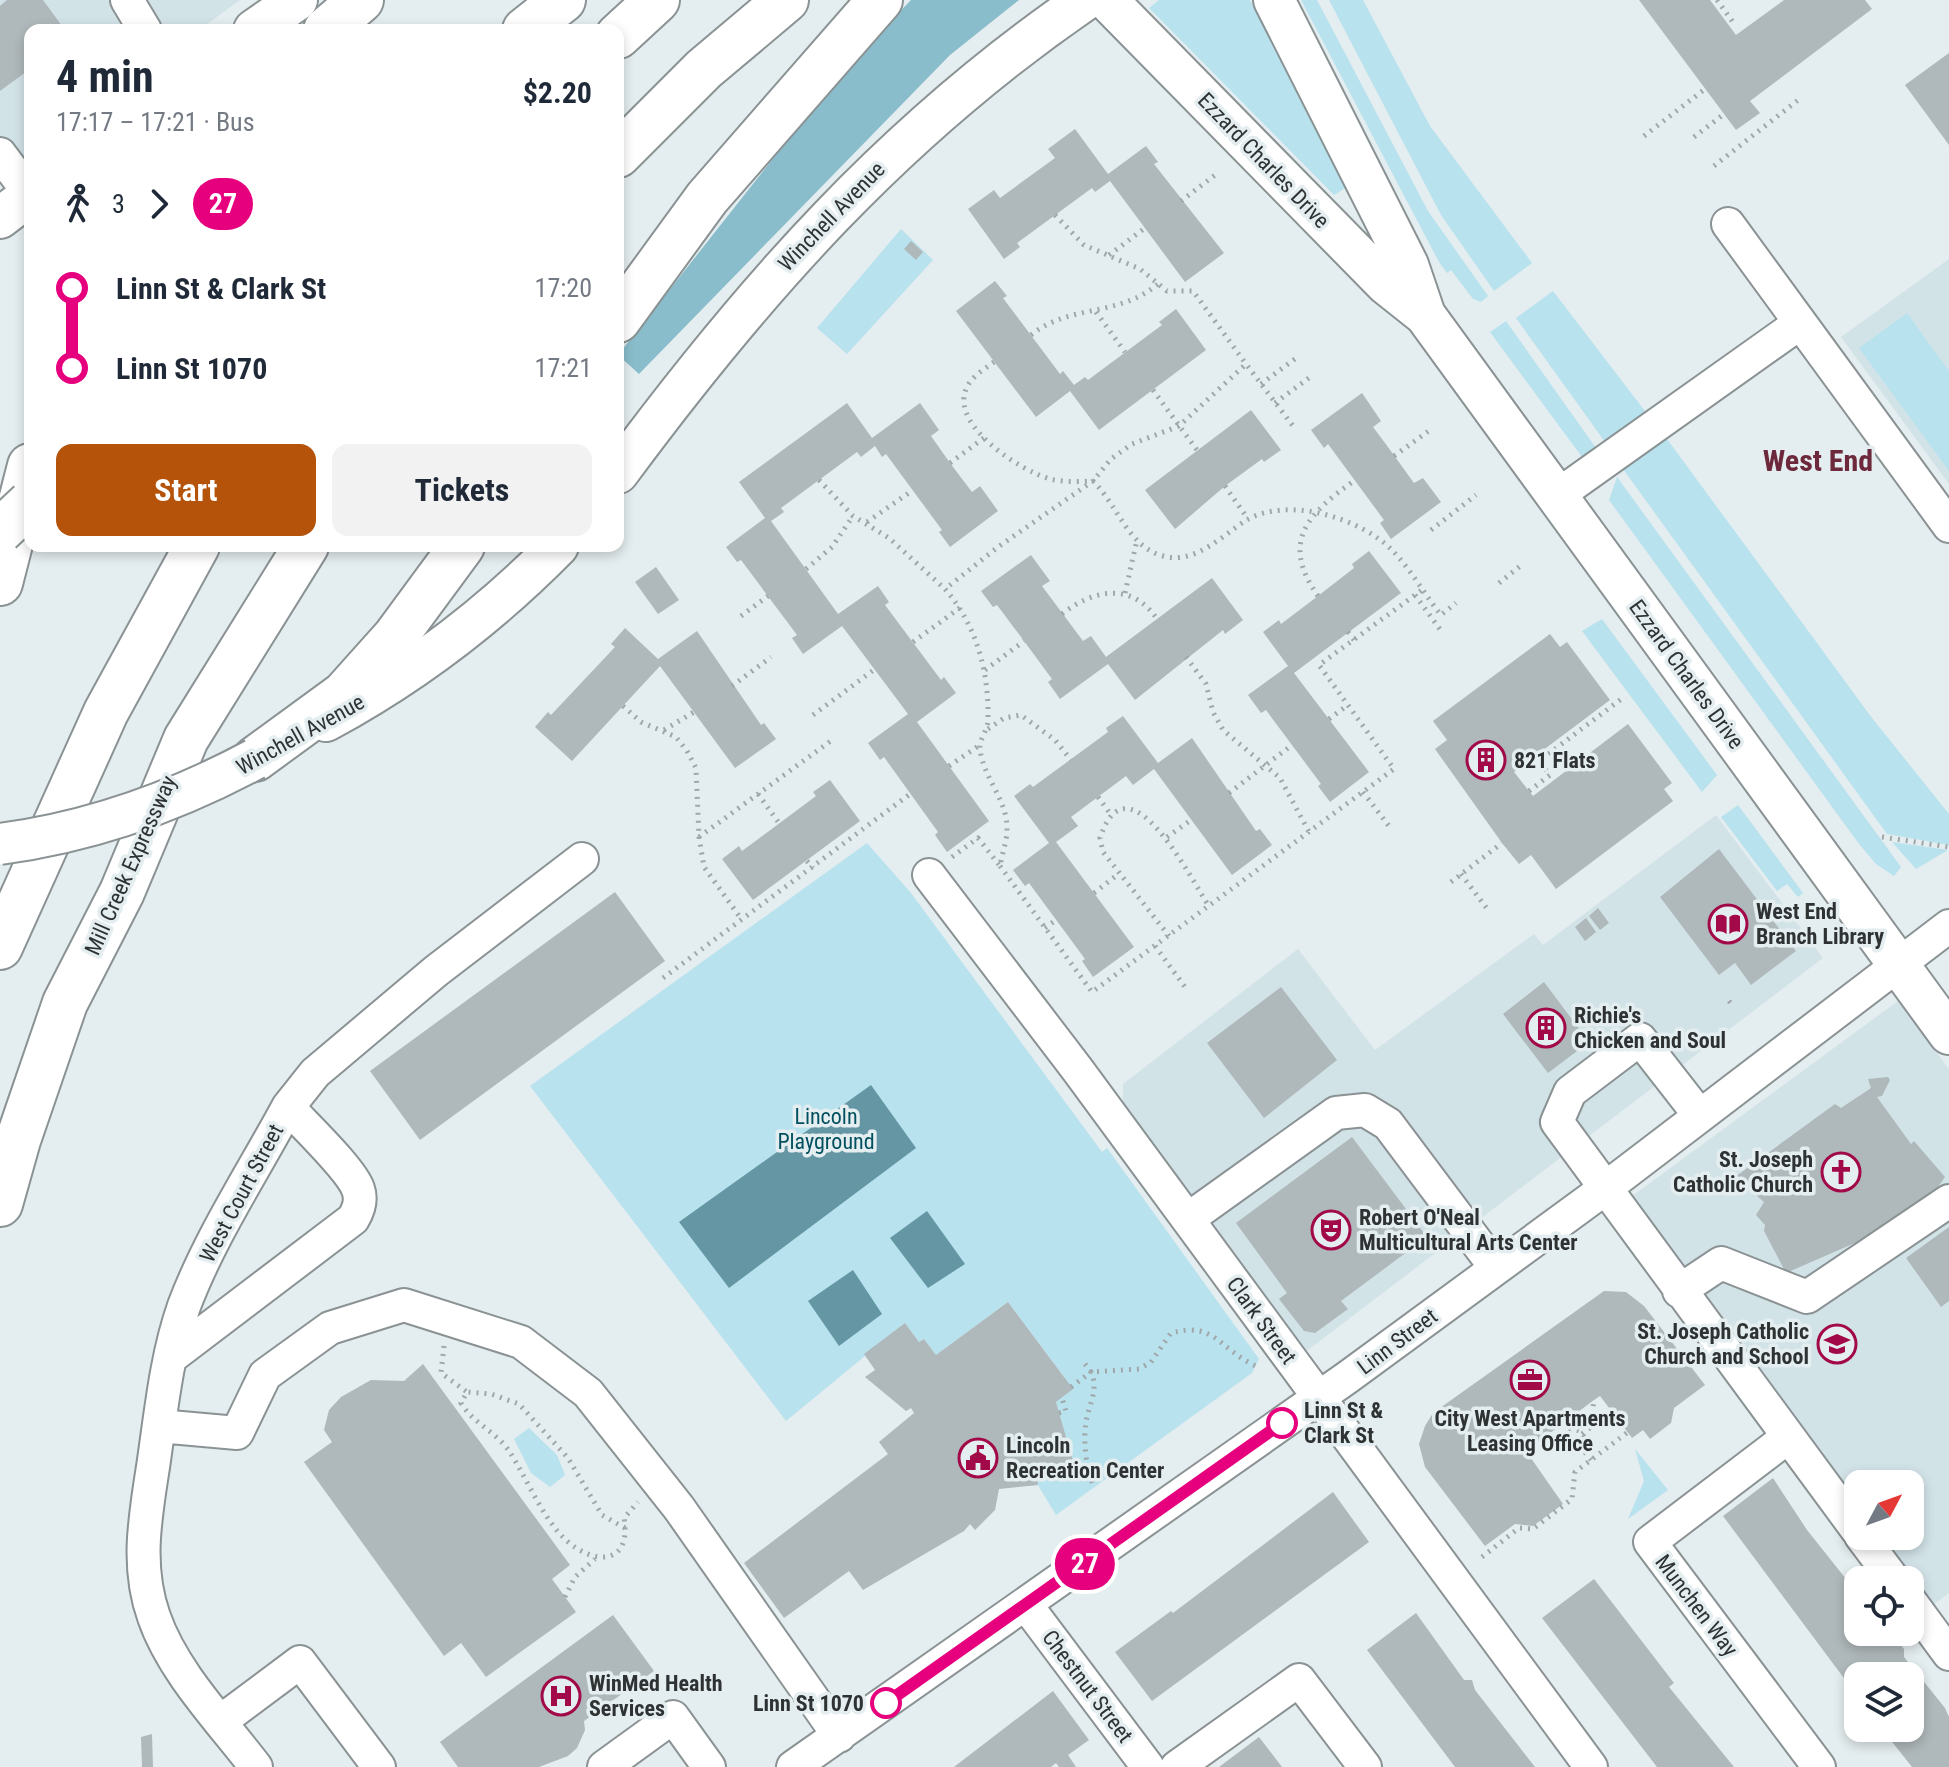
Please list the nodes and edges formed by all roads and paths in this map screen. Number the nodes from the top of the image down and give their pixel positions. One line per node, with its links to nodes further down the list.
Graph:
1 (127, 0): 12 (street)
2 (297, 0): 13 (main road)
3 (361, 0): 14 (highway)
4 (563, 0): 15 (highway)
5 (657, 0): 17 (highway)
6 (786, 0): 23 (highway)
7 (880, 0): 36 (highway)
8 (1085, 0): 56 (main road, Winchell Avenue)
9 (1107, 0): 38 (main road, Ezzard Charles Drive)
10 (1274, 0): 38 (main road, Ezzard Charles Drive)
11 (1717, 0): 16 (path)
12 (141, 24)
13 (263, 24)
14 (333, 24)
15 (533, 24)
16 (1735, 25)
17 (624, 30)
18 (1705, 89): 21 (path)
19 (1802, 97): 25 (path)
20 (1724, 114): 22 (path)
21 (1644, 136)
22 (1694, 137)
23 (624, 149)
24 (0, 154): 27 (street)
25 (1714, 166)
26 (1219, 172): 29 (path)
27 (24, 186)
28 (24, 199): 31 (main road)
29 (1181, 201)
30 (1055, 215): 34 (path)
31 (0, 218)
32 (1728, 224): 39 (street)
33 (1145, 228): 34 (path)
34 (1108, 255): 35 (path)
35 (1158, 284): 37 (path); 44 (path)
36 (624, 312)
37 (1096, 312): 40 (path); 41 (path)
38 (1425, 315): 64 (main road, Ezzard Charles Drive)
39 (1800, 323): 64 (street); 70 (street)
40 (1031, 335)
41 (1125, 352)
42 (1299, 356): 46 (path)
43 (994, 362): 52 (path)
44 (1246, 364): 46 (path); 49 (path)
45 (1313, 375): 48 (path)
46 (1261, 384): 48 (path)
47 (1153, 390): 49 (path)
48 (1275, 403): 50 (path)
49 (1179, 426): 53 (path); 59 (path)
50 (1296, 430)
51 (1430, 430): 54 (path)
52 (984, 438): 55 (path); 59 (path)
53 (1197, 450)
54 (1394, 456)
55 (950, 463)
56 (624, 465)
57 (819, 480): 67 (path)
58 (1355, 480): 66 (path)
59 (1093, 481): 73 (path); 82 (path)
60 (1225, 486): 68 (path)
61 (24, 489): 80 (highway)
62 (913, 490): 69 (path)
63 (1476, 495): 71 (path)
64 (1558, 495): 153 (main road, Ezzard Charles Drive)
65 (24, 509): 72 (highway, bridge)
66 (1312, 513): 68 (path); 83 (path); 87 (path)
67 (853, 516): 69 (path); 79 (path)
68 (1248, 519): 73 (path)
69 (867, 522): 82 (path)
70 (1949, 526)
71 (1431, 530)
72 (0, 531)
73 (1137, 540): 84 (path)
74 (194, 552): 152 (highway)
75 (302, 552): 163 (highway, Mill Creek Expressway)
76 (458, 552): 114 (highway)
77 (552, 552): 114 (main road, Winchell Avenue)
78 (1524, 563): 81 (path)
79 (806, 569)
80 (0, 583)
81 (1499, 583)
82 (945, 589): 89 (path)
83 (1422, 590): 85 (path); 88 (path)
84 (1125, 593): 90 (path); 92 (path)
85 (1415, 595): 94 (path); 95 (path)
86 (768, 596): 91 (path)
87 (1318, 596)
88 (1456, 603)
89 (961, 607): 97 (path); 101 (path)
90 (1062, 614)
91 (741, 616)
92 (1157, 619)
93 (1348, 632): 95 (path)
94 (1442, 632)
95 (1354, 640): 104 (path)
96 (1024, 641): 101 (path)
97 (913, 642)
98 (771, 657): 102 (path)
99 (1186, 657): 116 (path)
100 (875, 669): 107 (path)
101 (985, 670): 109 (path)
102 (732, 686)
103 (1624, 697): 118 (path)
104 (1348, 705): 108 (path); 119 (path)
105 (623, 706): 110 (path)
106 (694, 712): 110 (path)
107 (813, 715)
108 (1329, 719)
109 (988, 729): 112 (path); 115 (path)
110 (663, 730): 129 (path)
111 (832, 740): 121 (path)
112 (980, 745): 117 (path); 137 (path)
113 (1292, 745): 116 (path)
114 (255, 759): 133 (main road, Winchell Avenue, bridge)
115 (1071, 760)
116 (1267, 764): 120 (path); 128 (path)
117 (949, 766)
118 (1529, 791)
119 (1363, 792): 127 (path); 128 (path)
120 (1229, 793)
121 (758, 794): 126 (path); 129 (path)
122 (910, 794): 138 (path)
123 (1098, 797): 124 (path)
124 (1112, 816): 130 (path); 141 (path)
125 (1191, 820): 130 (path)
126 (779, 823)
127 (1392, 830)
128 (1309, 832): 144 (path)
129 (699, 837): 146 (path)
130 (1167, 837): 144 (path)
131 (1882, 837): 134 (path)
132 (1502, 843): 139 (path)
133 (0, 844)
134 (1949, 847)
135 (582, 859): 159 (street)
136 (807, 861): 138 (path)
137 (1000, 866): 140 (path); 149 (path)
138 (813, 868): 146 (path)
139 (1461, 874): 142 (path); 145 (path)
140 (929, 875): 164 (street, Clark Street)
141 (1117, 875): 143 (path); 150 (path)
142 (1451, 882)
143 (1094, 893)
144 (1209, 906): 150 (path)
145 (1488, 910)
146 (742, 920): 154 (path)
147 (1056, 920): 149 (path)
148 (1949, 926): 153 (street, Linn Street)
149 (1045, 928): 151 (path)
150 (1169, 936): 151 (path)
151 (1155, 946): 155 (path)
152 (0, 947)
153 (1896, 966): 158 (main road, Ezzard Charles Drive); 160 (street, Linn Street)
154 (663, 978)
155 (1185, 987)
156 (1729, 1001): 157 (path)
157 (1734, 1007)
158 (1949, 1034)
159 (288, 1107): 168 (street, West Court Street); 168 (street, West Court Street)
160 (1700, 1116): 161 (street, Linn Street); 161 (street)
161 (1603, 1190): 165 (street, Linn Street); 166 (street)
162 (1949, 1201): 166 (street)
163 (0, 1204)
164 (1188, 1219): 165 (street); 175 (street, Clark Street)
165 (1496, 1268): 175 (street, Linn Street)
166 (1679, 1291): 181 (street)
167 (447, 1319): 173 (path); 178 (street); 186 (street)
168 (170, 1358): 178 (street, West Court Street)
169 (1085, 1364): 171 (path)
170 (1257, 1366): 171 (path)
171 (1091, 1372): 172 (path); 187 (path)
172 (1071, 1387)
173 (467, 1392): 189 (path); 191 (path)
174 (1062, 1398): 177 (path)
175 (1318, 1399): 193 (street, Linn Street); 206 (street, Clark Street)
176 (1594, 1400): 180 (path)
177 (1059, 1413)
178 (159, 1426): 196 (street, West Court Street)
179 (1628, 1432): 185 (path)
180 (1582, 1434): 182 (path); 184 (path)
181 (1788, 1437): 188 (street); 207 (street, Munchen Way)
182 (1568, 1444): 183 (path); 184 (path)
183 (1533, 1445)
184 (1580, 1446): 185 (path)
185 (1591, 1460): 190 (path)
186 (659, 1483): 189 (path); 197 (street)
187 (1094, 1487)
188 (1844, 1512)
189 (625, 1528): 191 (path)
190 (1482, 1557)
191 (595, 1559): 192 (path)
192 (565, 1597)
193 (1027, 1606): 197 (street, Linn Street); 203 (street, Chestnut Street)
194 (1929, 1612): 195 (street)
195 (1949, 1654)
196 (221, 1721): 198 (street, West Court Street); 199 (street)
197 (839, 1736): 202 (street, Linn Street)
198 (256, 1767)
199 (379, 1767)
200 (604, 1767): 201 (street)
201 (709, 1767)
202 (793, 1767)
203 (1148, 1767)
204 (1177, 1767): 205 (street)
205 (1365, 1767)
206 (1591, 1767)
207 (1819, 1767)

